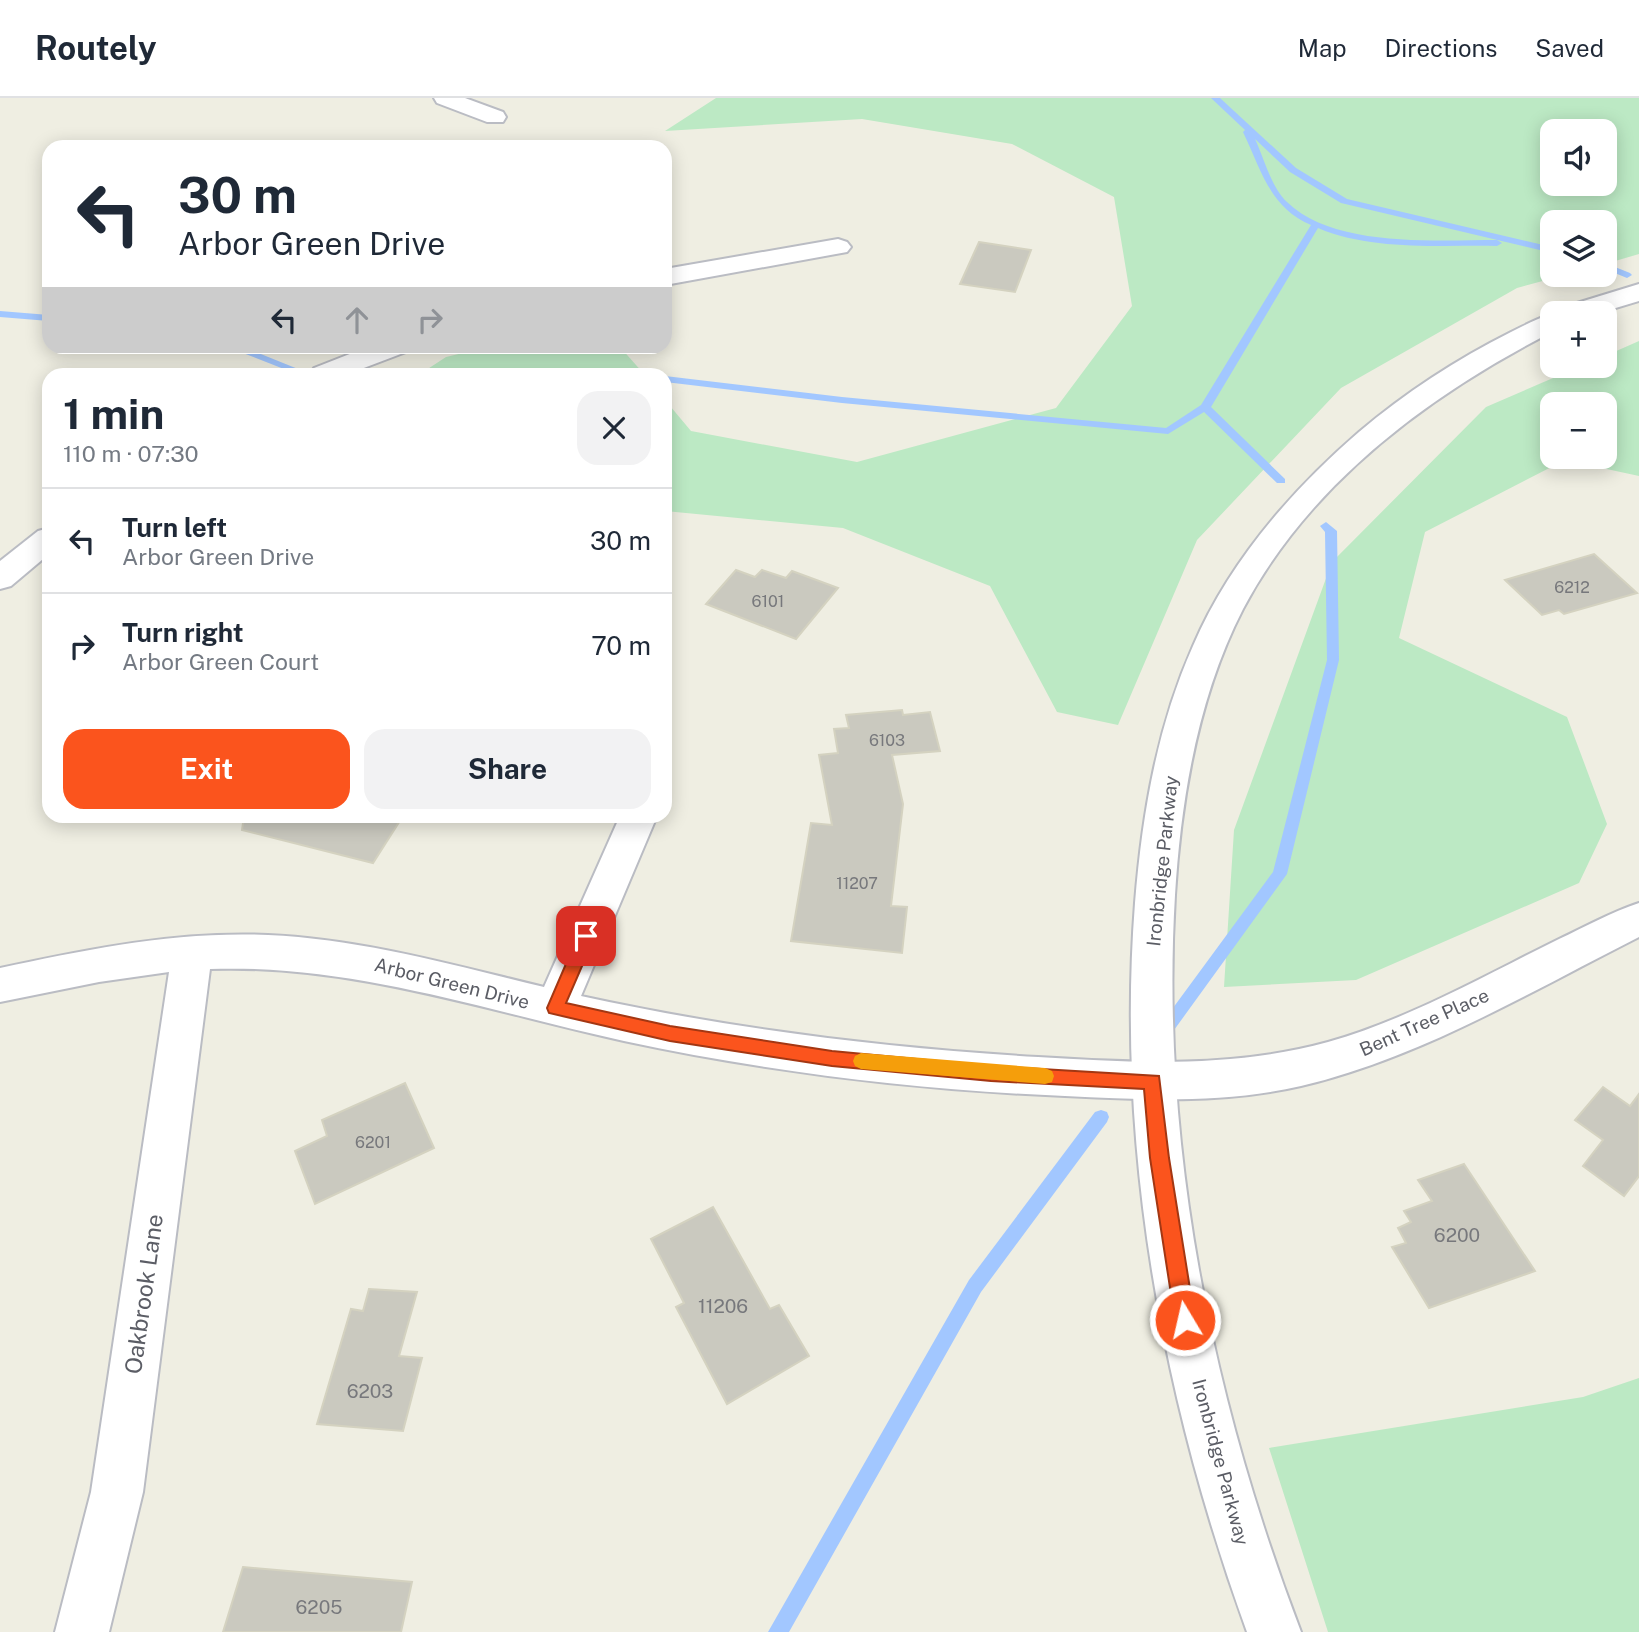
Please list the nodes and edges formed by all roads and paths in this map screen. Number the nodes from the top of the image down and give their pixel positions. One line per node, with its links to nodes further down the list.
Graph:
1 (445, 98): 2 (street)
2 (495, 117)
3 (838, 247): 4 (street)
4 (672, 276)
5 (1639, 292): 6 (street)
6 (1611, 301)
7 (1540, 328): 17 (street, Ironbridge Parkway)
8 (375, 354): 9 (street)
9 (339, 368)
10 (42, 544): 11 (street)
11 (0, 578)
12 (635, 823): 16 (street)
13 (1639, 919): 17 (street, Bent Tree Place)
14 (192, 953): 15 (street, Arbor Green Drive); 16 (street, Arbor Green Drive); 18 (street, Oakbrook Lane)
15 (0, 985)
16 (555, 1008): 17 (street, Arbor Green Drive)
17 (1153, 1081): 19 (street, Ironbridge Parkway)
18 (82, 1632)
19 (1273, 1632)

